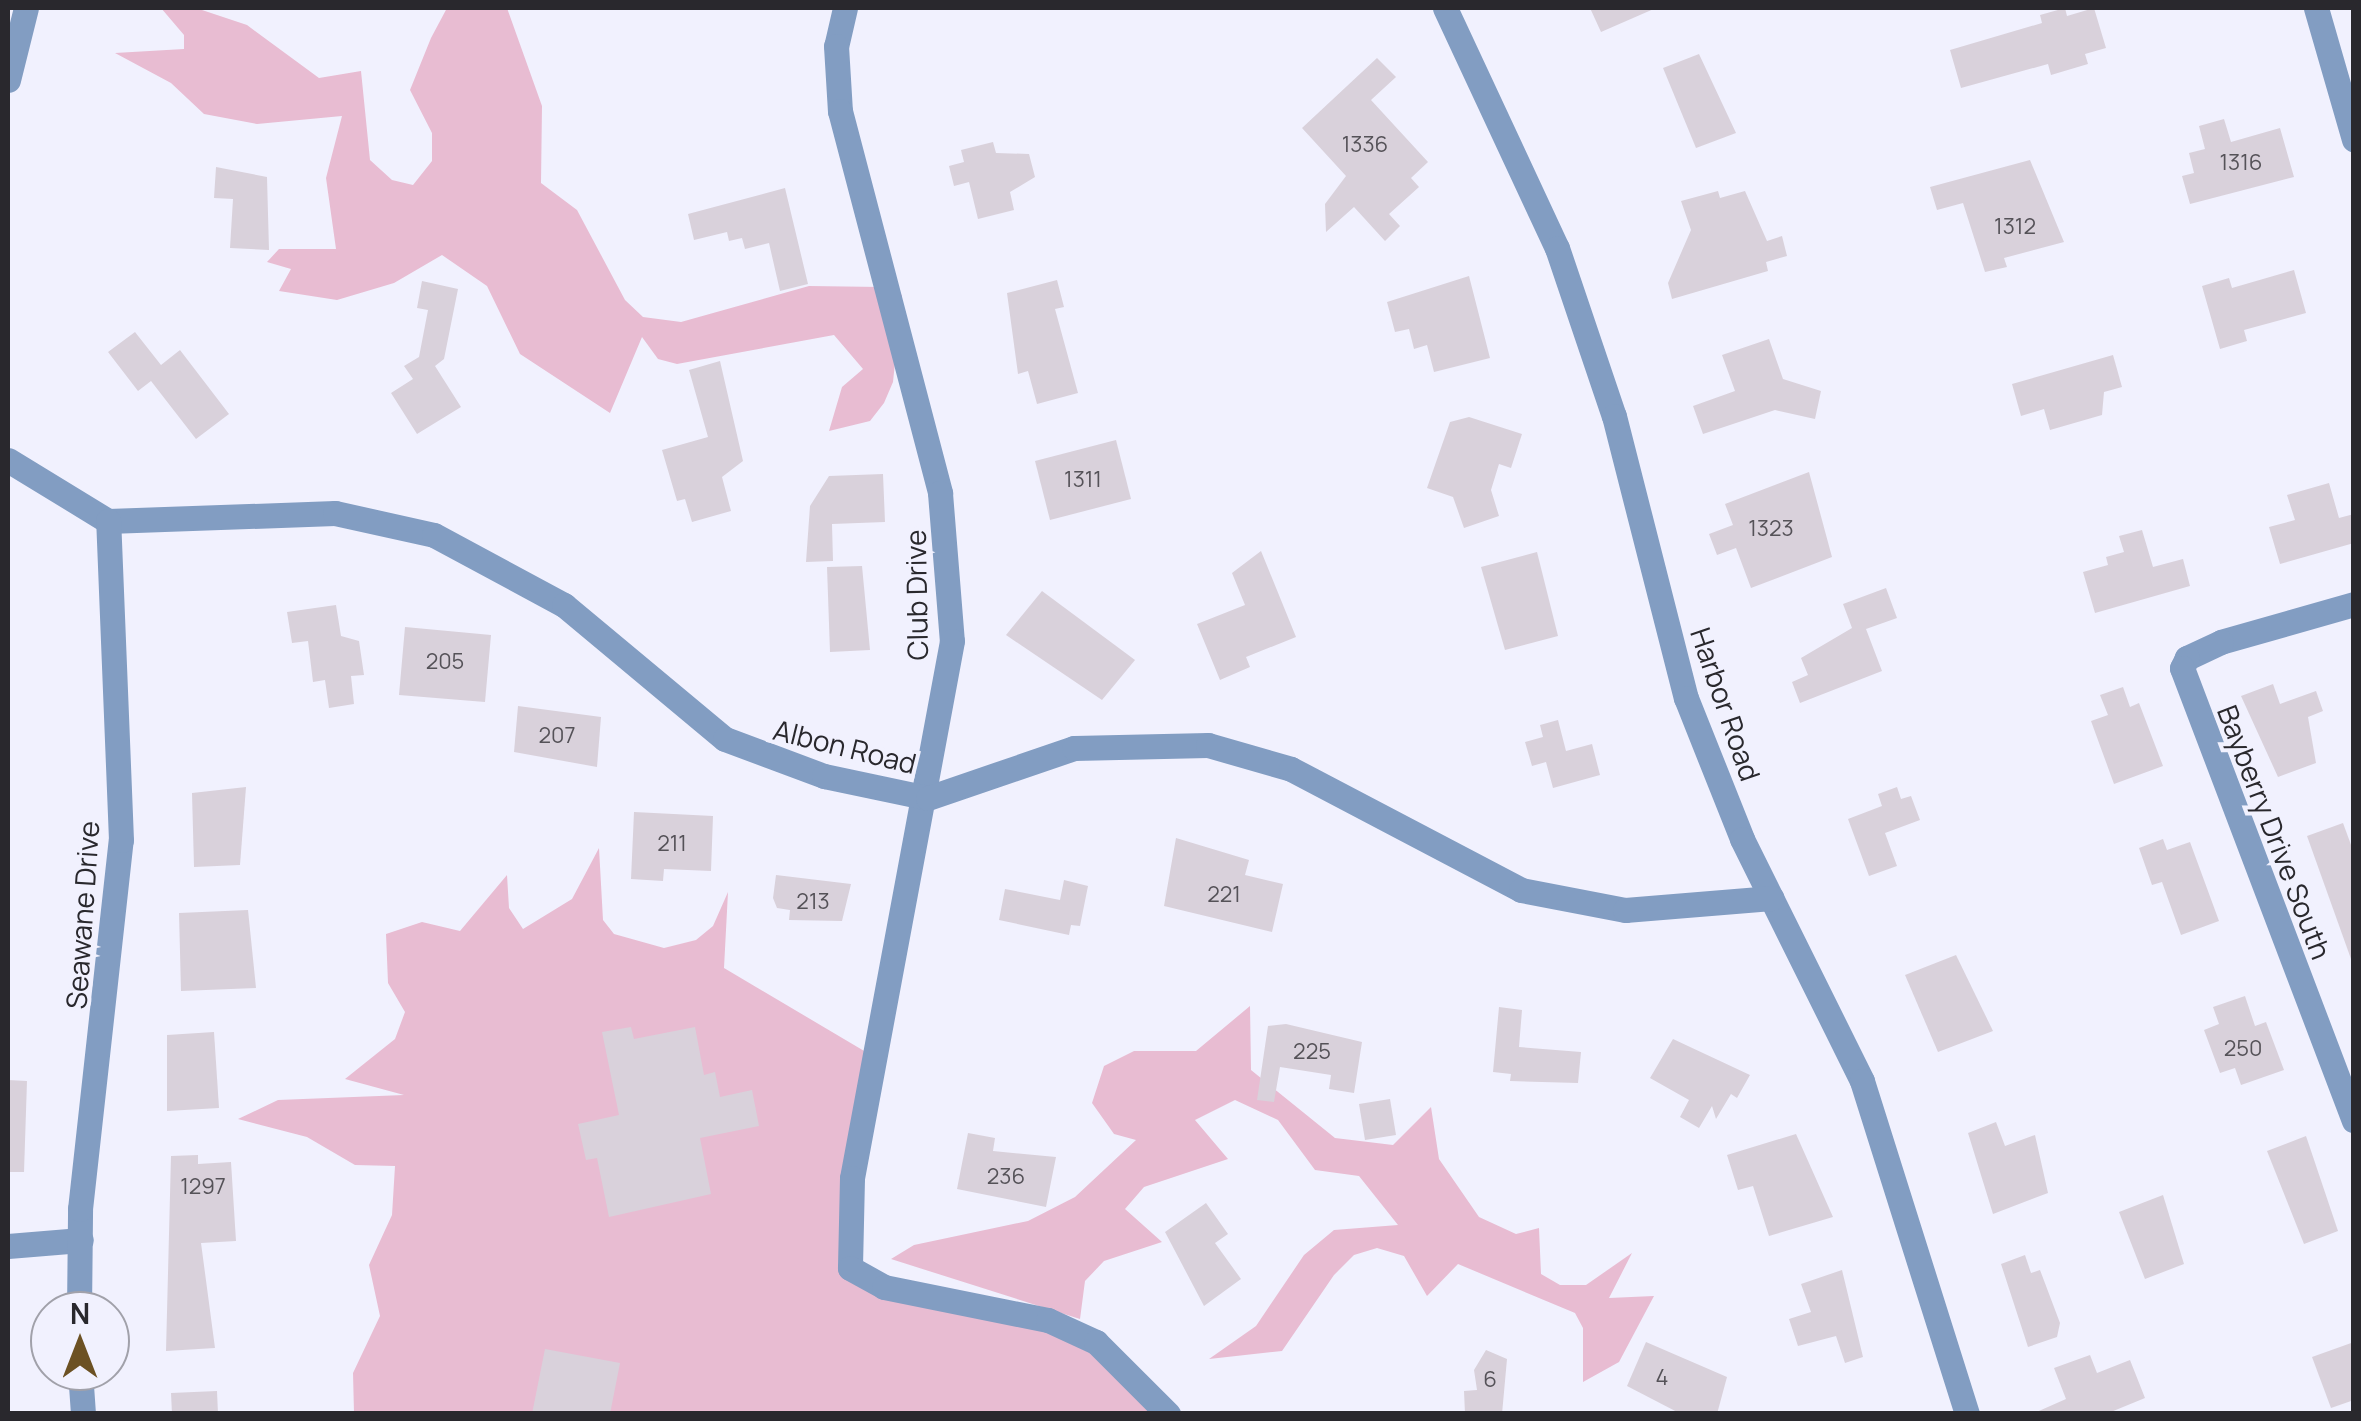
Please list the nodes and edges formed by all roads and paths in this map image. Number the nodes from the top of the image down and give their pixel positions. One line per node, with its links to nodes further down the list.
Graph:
1 (26, 8): 5 (street)
2 (845, 8): 10 (street, Club Drive)
3 (1445, 8): 11 (street, Harbor Road)
4 (2316, 8): 6 (street)
5 (8, 80)
6 (2354, 140)
7 (8, 460): 8 (street)
8 (108, 522): 10 (street, Albon Road); 13 (street, Seawane Drive)
9 (2354, 604): 12 (street, Bayberry Drive South)
10 (928, 798): 11 (street, Albon Road); 16 (street, Club Drive)
11 (1772, 898): 17 (street, Harbor Road)
12 (2354, 1120)
13 (81, 1240): 14 (street); 15 (street, Seawane Drive)
14 (8, 1246)
15 (80, 1291)
16 (1168, 1414)
17 (1967, 1414)

